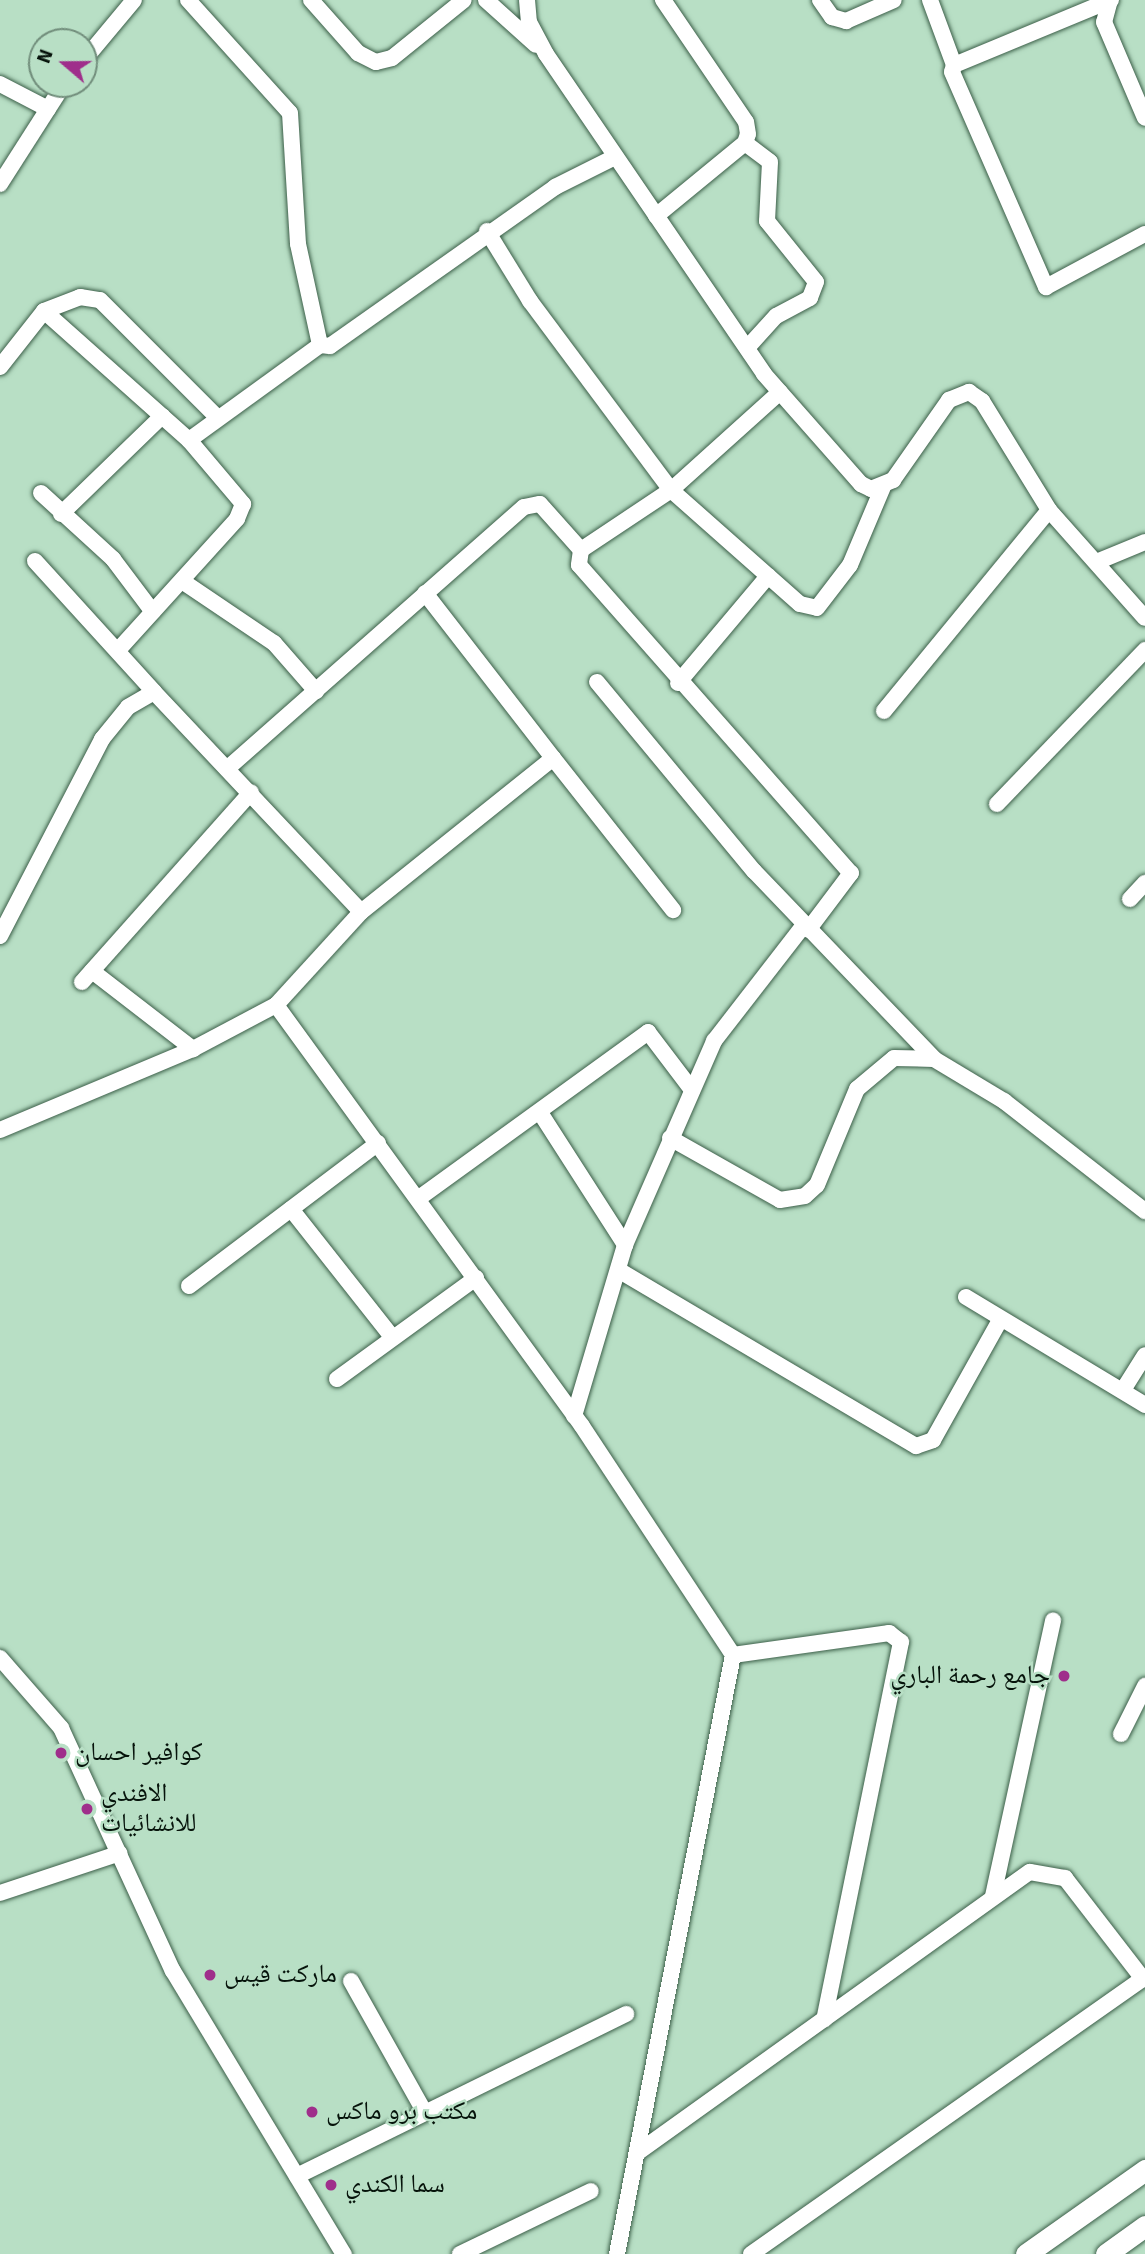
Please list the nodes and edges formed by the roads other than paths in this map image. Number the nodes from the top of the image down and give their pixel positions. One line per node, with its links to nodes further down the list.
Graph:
1 (134, 0): 12 (street)
2 (188, 0): 26 (street)
3 (311, 0): 4 (street)
4 (464, 0)
5 (486, 0): 13 (street)
6 (663, 0): 19 (street)
7 (820, 0): 8 (street)
8 (894, 0)
9 (930, 0): 14 (street)
10 (1110, 0): 14 (street); 18 (street)
11 (523, 3): 13 (street)
12 (98, 43)
13 (546, 54): 20 (street)
14 (954, 65): 24 (street)
15 (0, 84): 17 (street)
16 (55, 98): 17 (street)
17 (48, 109): 21 (street)
18 (1145, 118)
19 (745, 144): 22 (street); 27 (street)
20 (615, 157): 22 (street); 23 (street)
21 (0, 184)
22 (656, 216): 27 (street)
23 (487, 231): 26 (street); 34 (street)
24 (1145, 234)
25 (44, 312): 28 (street); 30 (street); 31 (street)
26 (320, 345): 31 (street)
27 (747, 348): 29 (street)
28 (0, 367)
29 (780, 392): 33 (street); 34 (street)
30 (162, 416): 32 (street); 37 (street)
31 (218, 418): 32 (street)
32 (189, 440): 43 (street)
33 (883, 487): 36 (street); 42 (street)
34 (671, 491): 39 (street); 42 (street)
35 (41, 494): 37 (street)
36 (1049, 510): 41 (street); 53 (street)
37 (61, 514): 45 (street)
38 (1145, 542): 41 (street)
39 (580, 550): 44 (street); 50 (street)
40 (35, 561): 47 (street)
41 (1099, 561): 46 (street)
42 (768, 576): 50 (street)
43 (182, 581): 45 (street); 51 (street)
44 (425, 593): 51 (street); 54 (street)
45 (153, 612): 47 (street)
46 (1145, 618)
47 (120, 648): 52 (street)
48 (1145, 650): 57 (street)
49 (597, 682): 62 (street)
50 (678, 683): 62 (street)
51 (316, 691): 55 (street)
52 (154, 692): 55 (street); 63 (street)
53 (884, 711)
54 (553, 758): 60 (street); 61 (street)
55 (229, 767): 56 (street)
56 (251, 792): 61 (street); 65 (street)
57 (997, 804)
58 (1145, 883): 59 (street)
59 (1130, 899)
60 (673, 910)
61 (361, 912): 64 (street)
62 (806, 928): 66 (street); 67 (street)
63 (0, 936)
64 (276, 1005): 65 (street); 71 (street)
65 (193, 1049): 69 (street)
66 (934, 1059): 70 (street); 74 (street)
67 (692, 1090): 68 (street); 70 (street)
68 (541, 1114): 72 (street); 75 (street)
69 (0, 1130)
70 (670, 1138): 75 (street)
71 (378, 1143): 72 (street); 73 (street)
72 (419, 1198): 77 (street)
73 (291, 1209): 78 (street); 81 (street)
74 (1145, 1211)
75 (625, 1245): 76 (street)
76 (620, 1271): 80 (street); 86 (street)
77 (476, 1278): 81 (street); 86 (street)
78 (189, 1286)
79 (966, 1297): 80 (street)
80 (999, 1322): 84 (street)
81 (393, 1338): 83 (street)
82 (1145, 1355): 84 (street)
83 (337, 1379)
84 (1123, 1391): 85 (street)
85 (1145, 1405)
86 (574, 1416): 88 (street)
87 (1053, 1620): 94 (street)
88 (733, 1655): 98 (street); 100 (street)
89 (0, 1658): 92 (street)
90 (1145, 1686): 91 (street)
91 (1121, 1734)
92 (120, 1853): 93 (street); 102 (street)
93 (0, 1893)
94 (993, 1896): 95 (street); 98 (street)
95 (1144, 1978): 108 (street)
96 (351, 1981): 99 (street)
97 (626, 2014): 99 (street)
98 (824, 2019): 100 (street)
99 (425, 2113): 102 (street)
100 (637, 2153): 107 (street)
101 (1145, 2170): 109 (main road)
102 (297, 2176): 105 (street)
103 (591, 2191): 106 (street)
104 (1145, 2226): 110 (main road)
105 (344, 2254)
106 (460, 2254)
107 (617, 2254)
108 (751, 2254)
109 (1026, 2254)
110 (1106, 2254)

